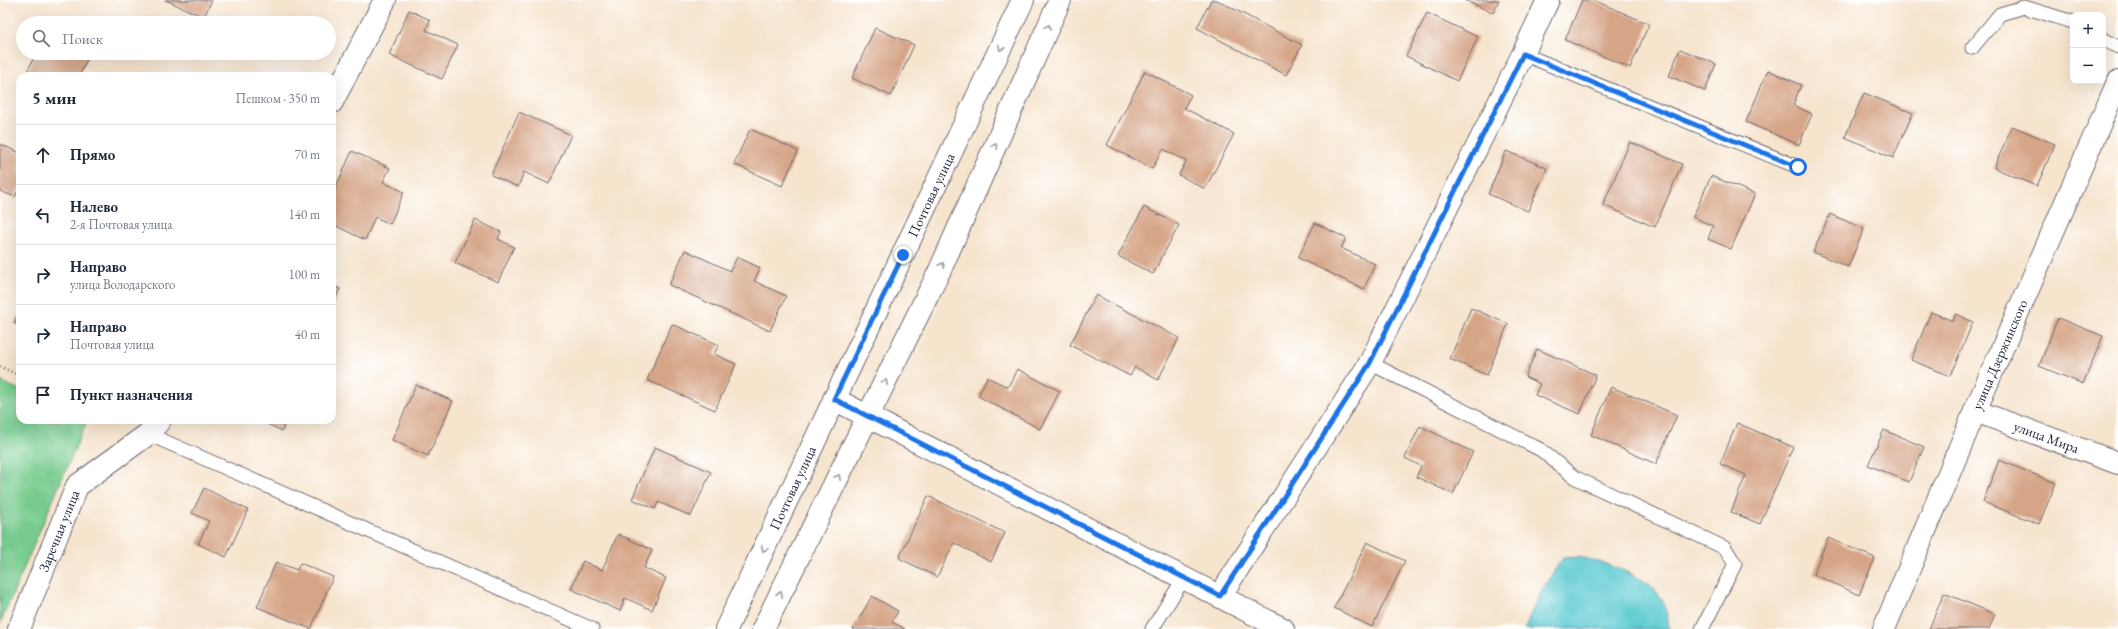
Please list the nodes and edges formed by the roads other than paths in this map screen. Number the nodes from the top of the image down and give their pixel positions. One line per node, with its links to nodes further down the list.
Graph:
1 (385, 0): 11 (street)
2 (1023, 0): 14 (street, Почтовая улица, one-way to 14)
3 (1060, 0): 16 (street, one-way to 3)
4 (1548, 0): 9 (street)
5 (2070, 21): 8 (lane)
6 (2106, 40): 7 (lane)
7 (2118, 47)
8 (1972, 48)
9 (1523, 54): 12 (lane); 13 (street)
10 (2118, 82): 15 (street, улица Дзержинского)
11 (336, 94)
12 (1798, 167)
13 (1370, 363): 20 (street); 27 (lane)
14 (834, 399): 16 (street); 23 (street, Почтовая улица, one-way to 23)
15 (1974, 411): 18 (street, улица Мира); 28 (street, улица Дзержинского)
16 (867, 417): 19 (street); 24 (street, one-way to 16)
17 (154, 427): 21 (street, Заречная улица); 22 (lane)
18 (2118, 463)
19 (1184, 578): 20 (street); 25 (lane)
20 (1220, 596): 26 (street)
21 (19, 629)
22 (592, 629)
23 (726, 629)
24 (763, 629)
25 (1152, 629)
26 (1283, 629)
27 (1702, 629)
28 (1884, 629)

